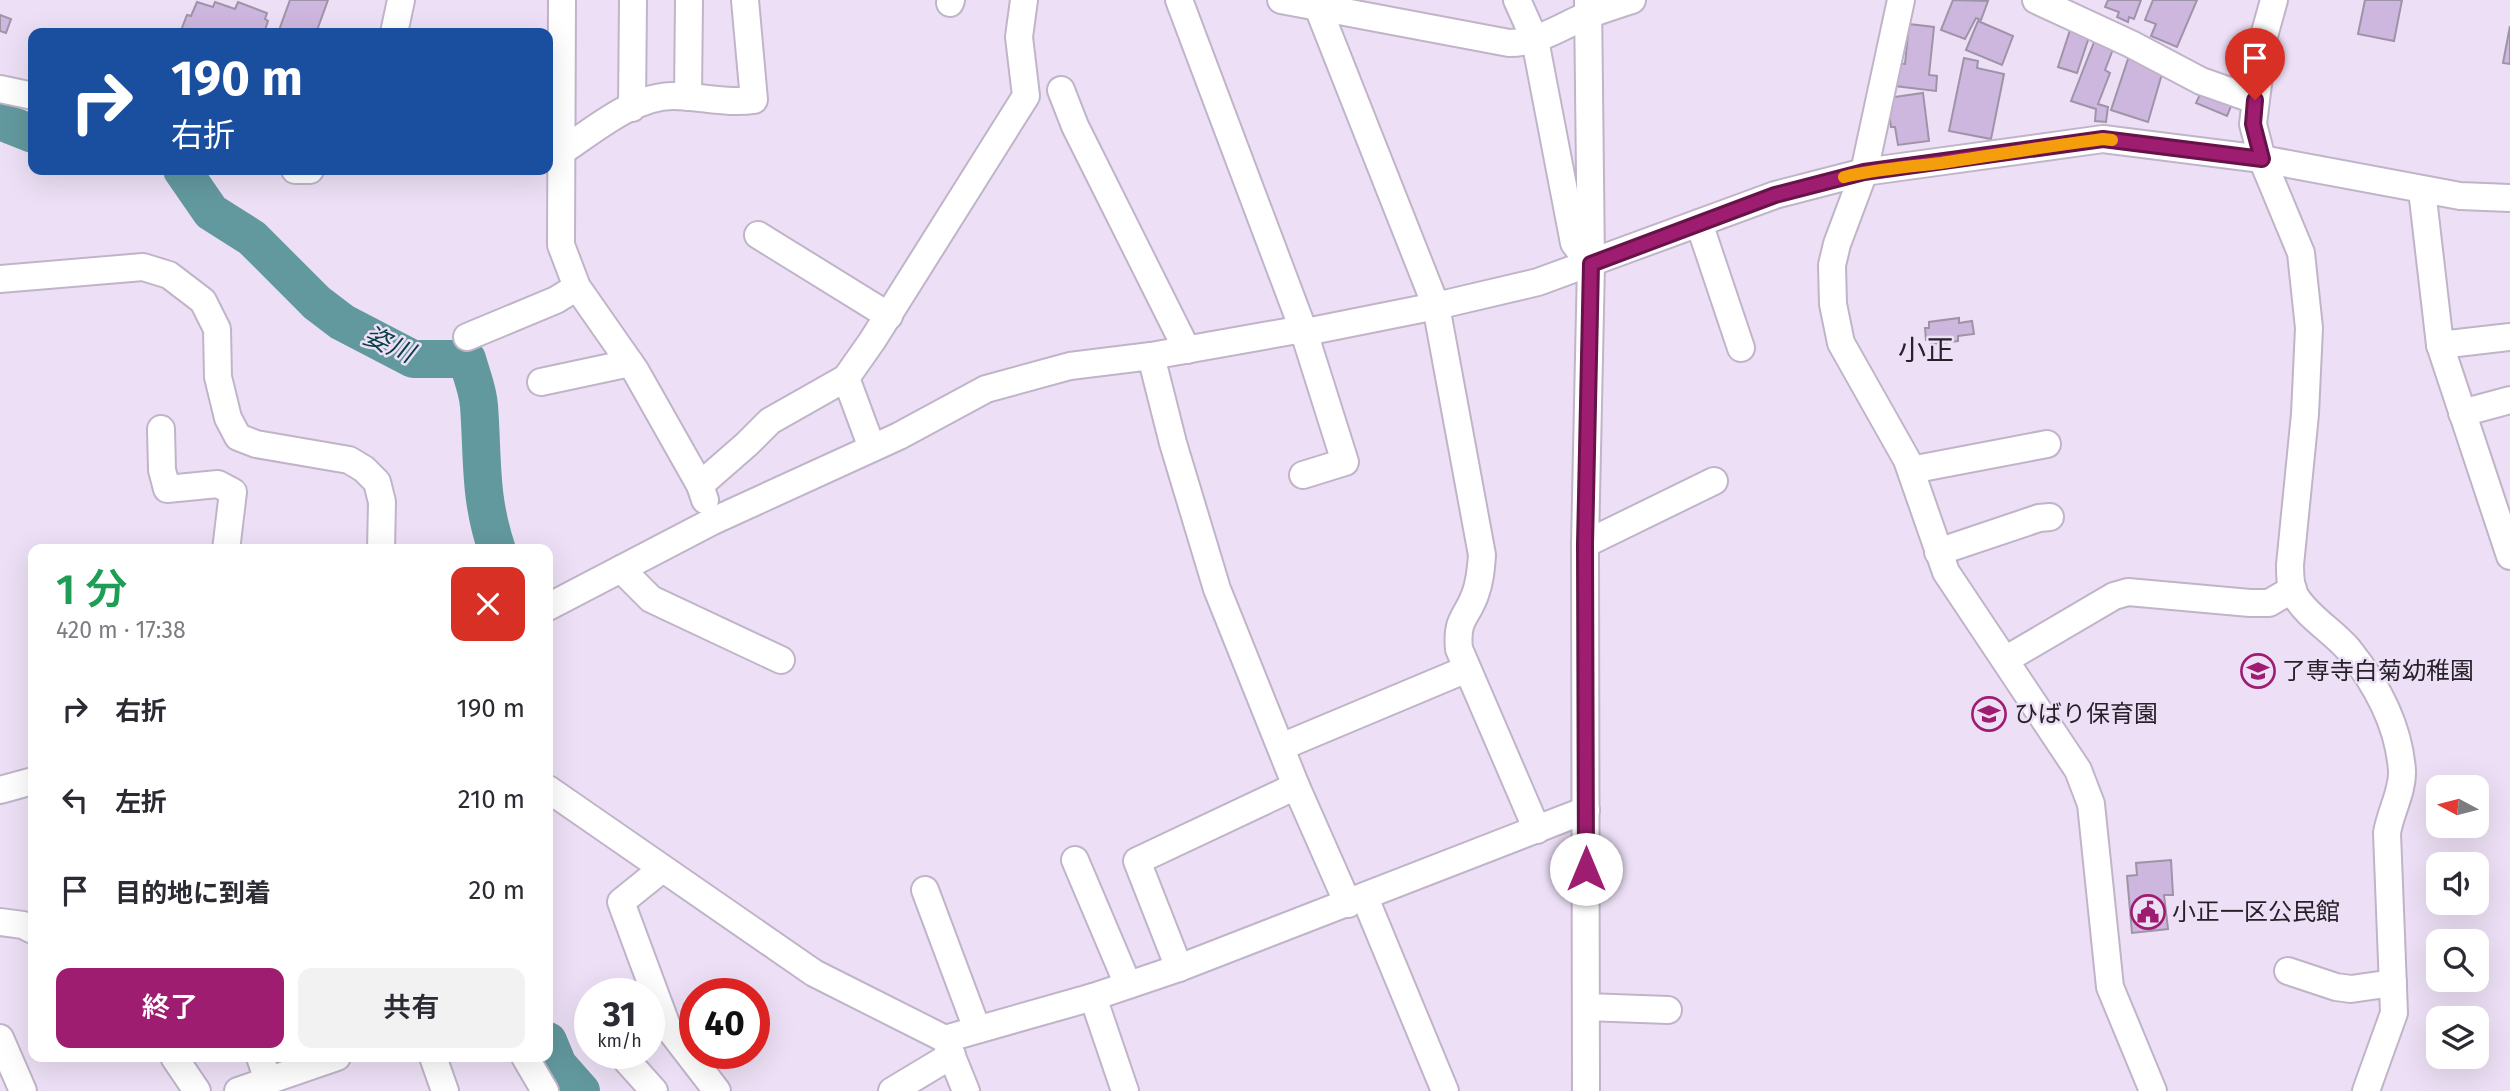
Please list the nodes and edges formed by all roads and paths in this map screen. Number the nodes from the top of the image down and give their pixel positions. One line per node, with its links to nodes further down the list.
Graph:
1 (401, 0): 16 (street)
2 (562, 0): 24 (street)
3 (633, 0): 23 (street)
4 (689, 0): 21 (street)
5 (745, 0): 21 (street)
6 (1024, 0): 35 (street)
7 (1179, 0): 36 (street)
8 (1281, 0): 14 (street)
9 (1517, 0): 17 (street)
10 (1632, 0): 15 (street)
11 (1901, 0): 26 (street)
12 (2036, 0): 22 (street)
13 (2274, 0): 22 (street)
14 (1316, 3): 17 (street); 34 (street)
15 (1588, 7): 17 (street); 31 (street)
16 (395, 28)
17 (1535, 40): 31 (street)
18 (0, 89): 20 (street)
19 (1061, 90): 41 (street)
20 (28, 95)
21 (688, 97): 23 (street)
22 (2255, 100): 25 (street)
23 (632, 108): 24 (street)
24 (561, 152): 33 (street)
25 (2262, 159): 26 (street); 27 (street); 63 (street)
26 (1864, 172): 29 (street); 51 (street)
27 (2422, 190): 28 (street); 39 (street)
28 (2510, 198)
29 (1699, 223): 31 (street); 40 (street)
30 (758, 235): 35 (street)
31 (1591, 264): 34 (street); 59 (street)
32 (0, 279): 58 (street)
33 (577, 287): 37 (street); 43 (street)
34 (1436, 306): 36 (street); 67 (street)
35 (889, 316): 44 (street)
36 (1303, 329): 41 (street); 52 (street)
37 (467, 337)
38 (2510, 337): 39 (street)
39 (2440, 345): 47 (street)
40 (1741, 348)
41 (1187, 350): 42 (street)
42 (1150, 356): 50 (street); 68 (street)
43 (630, 363): 45 (street); 54 (street)
44 (846, 378): 50 (street); 54 (street)
45 (541, 382)
46 (2510, 400): 47 (street)
47 (2462, 413): 61 (street)
48 (161, 429): 57 (street)
49 (2047, 444): 51 (street)
50 (872, 448): 56 (street)
51 (1911, 470): 60 (street)
52 (1303, 475)
53 (1714, 481): 59 (street)
54 (700, 485): 56 (street)
55 (2050, 517): 60 (street)
56 (713, 522): 62 (street)
57 (227, 544)
58 (381, 544)
59 (1585, 544): 73 (street)
60 (1938, 552): 66 (street)
61 (2510, 556)
62 (621, 569): 64 (street); 65 (street)
63 (2293, 589): 66 (street); 83 (street)
64 (553, 604)
65 (781, 660)
66 (2006, 660): 109 (street)
67 (1467, 669): 68 (street); 74 (street)
68 (1281, 747): 70 (street)
69 (28, 782): 71 (street)
70 (1296, 786): 78 (street); 81 (street)
71 (0, 790)
72 (553, 793): 76 (street)
73 (1586, 810): 74 (street); 86 (street)
74 (1536, 830): 78 (street)
75 (1075, 860): 84 (street)
76 (662, 869): 90 (street); 103 (street)
77 (925, 890): 88 (street)
78 (1356, 901): 81 (street); 107 (street)
79 (0, 922): 80 (street)
80 (28, 928)
81 (1179, 968): 84 (street)
82 (2288, 971): 83 (street)
83 (2393, 983): 110 (street)
84 (1128, 985): 85 (street)
85 (1093, 997): 88 (street); 106 (street)
86 (1586, 1007): 87 (street); 108 (street)
87 (1668, 1010)
88 (977, 1029): 90 (street)
89 (0, 1038): 97 (street)
90 (948, 1047): 104 (street); 105 (street)
91 (177, 1062): 98 (street)
92 (321, 1062): 96 (street)
93 (435, 1062): 100 (street)
94 (528, 1062): 101 (street)
95 (634, 1069): 102 (street)
96 (275, 1076): 99 (street)
97 (23, 1091)
98 (197, 1091)
99 (238, 1091)
100 (445, 1091)
101 (545, 1091)
102 (654, 1091)
103 (717, 1091)
104 (892, 1091)
105 (966, 1091)
106 (1125, 1091)
107 (1445, 1091)
108 (1586, 1091)
109 (2153, 1091)
110 (2366, 1091)

